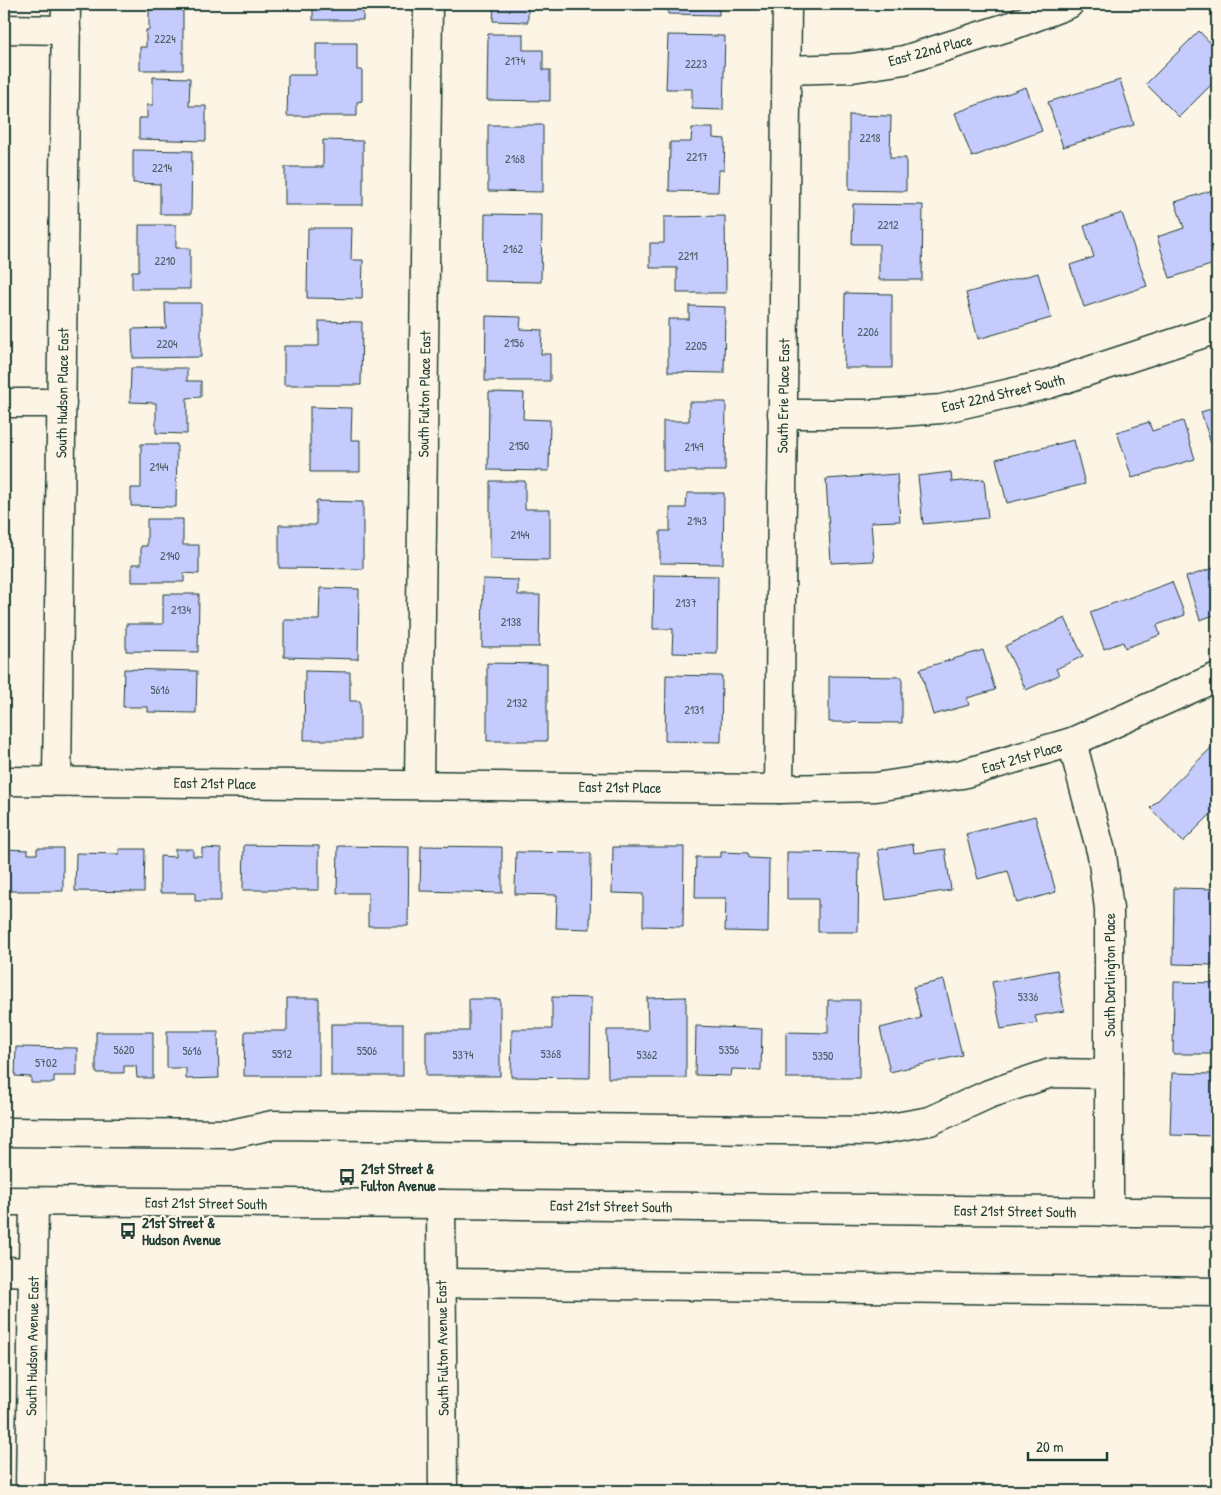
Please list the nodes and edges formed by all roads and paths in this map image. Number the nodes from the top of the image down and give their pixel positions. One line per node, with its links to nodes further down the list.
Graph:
1 (428, 4): 15 (street, South Fulton Place East)
2 (786, 4): 6 (street, South Erie Place East)
3 (1069, 4): 6 (street, East 22nd Place)
4 (66, 17): 5 (street); 9 (street, South Hudson Place East)
5 (4, 30)
6 (786, 70): 10 (street, South Erie Place East)
7 (1217, 330): 10 (street, East 22nd Street South)
8 (4, 403): 9 (street)
9 (62, 403): 14 (street, South Hudson Place East)
10 (782, 414): 16 (street, South Erie Place East)
11 (1217, 677): 12 (street, East 21st Place)
12 (1072, 742): 16 (street, East 21st Place); 17 (street, South Darlington Place)
13 (4, 781): 14 (street, East 21st Place)
14 (57, 782): 15 (street, East 21st Place)
15 (419, 785): 16 (street, East 21st Place)
16 (779, 789)
17 (1109, 1074): 18 (street); 22 (street, South Darlington Place)
18 (4, 1132)
19 (4, 1201): 20 (street, East 21st Street South)
20 (34, 1202): 21 (street, East 21st Street South); 25 (street, South Hudson Avenue East)
21 (441, 1204): 22 (street, East 21st Street South); 26 (street, South Fulton Avenue East)
22 (1109, 1212): 23 (street, East 21st Street South)
23 (1217, 1213)
24 (4, 1272): 25 (street)
25 (33, 1272): 28 (street, South Hudson Avenue East)
26 (441, 1283): 27 (street); 29 (street, South Fulton Avenue East)
27 (1217, 1292)
28 (30, 1491)
29 (443, 1491)

